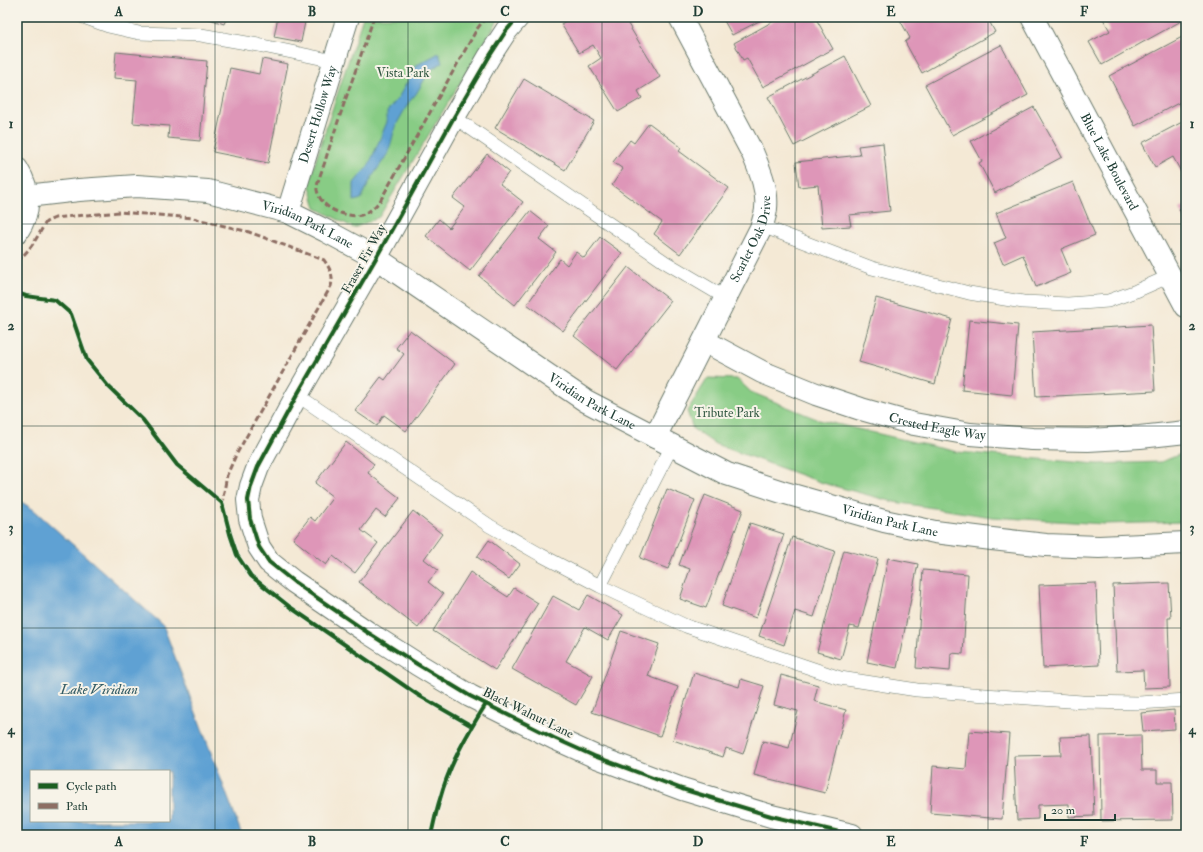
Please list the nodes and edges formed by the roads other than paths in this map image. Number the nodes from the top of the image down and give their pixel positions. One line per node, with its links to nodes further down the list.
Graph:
1 (83, 17): 6 (lane)
2 (348, 17): 6 (street, Desert Hollow Way)
3 (518, 17): 7 (street, Fraser Fir Way)
4 (680, 17): 11 (street, Scarlet Oak Drive)
5 (1032, 17): 14 (street, Blue Lake Boulevard)
6 (334, 61): 10 (street, Desert Hollow Way)
7 (454, 118): 13 (street, Fraser Fir Way); 15 (lane)
8 (17, 169): 9 (street)
9 (27, 196): 10 (street, Viridian Park Lane); 12 (street)
10 (288, 212): 13 (street, Viridian Park Lane)
11 (762, 226): 14 (lane); 15 (street, Scarlet Oak Drive)
12 (17, 232)
13 (376, 258): 18 (street, Fraser Fir Way); 20 (street, Viridian Park Lane)
14 (1170, 276): 16 (street, Blue Lake Boulevard)
15 (726, 298): 17 (street, Scarlet Oak Drive)
16 (1186, 306)
17 (704, 341): 19 (street, Crested Eagle Way); 20 (street, Scarlet Oak Drive)
18 (297, 395): 21 (street, Fraser Fir Way); 23 (lane)
19 (1186, 432)
20 (663, 442): 22 (street, Viridian Park Lane); 23 (lane)
21 (250, 519): 25 (street, Black Walnut Lane)
22 (1186, 543)
23 (600, 586): 24 (lane)
24 (1186, 700)
25 (852, 835)

